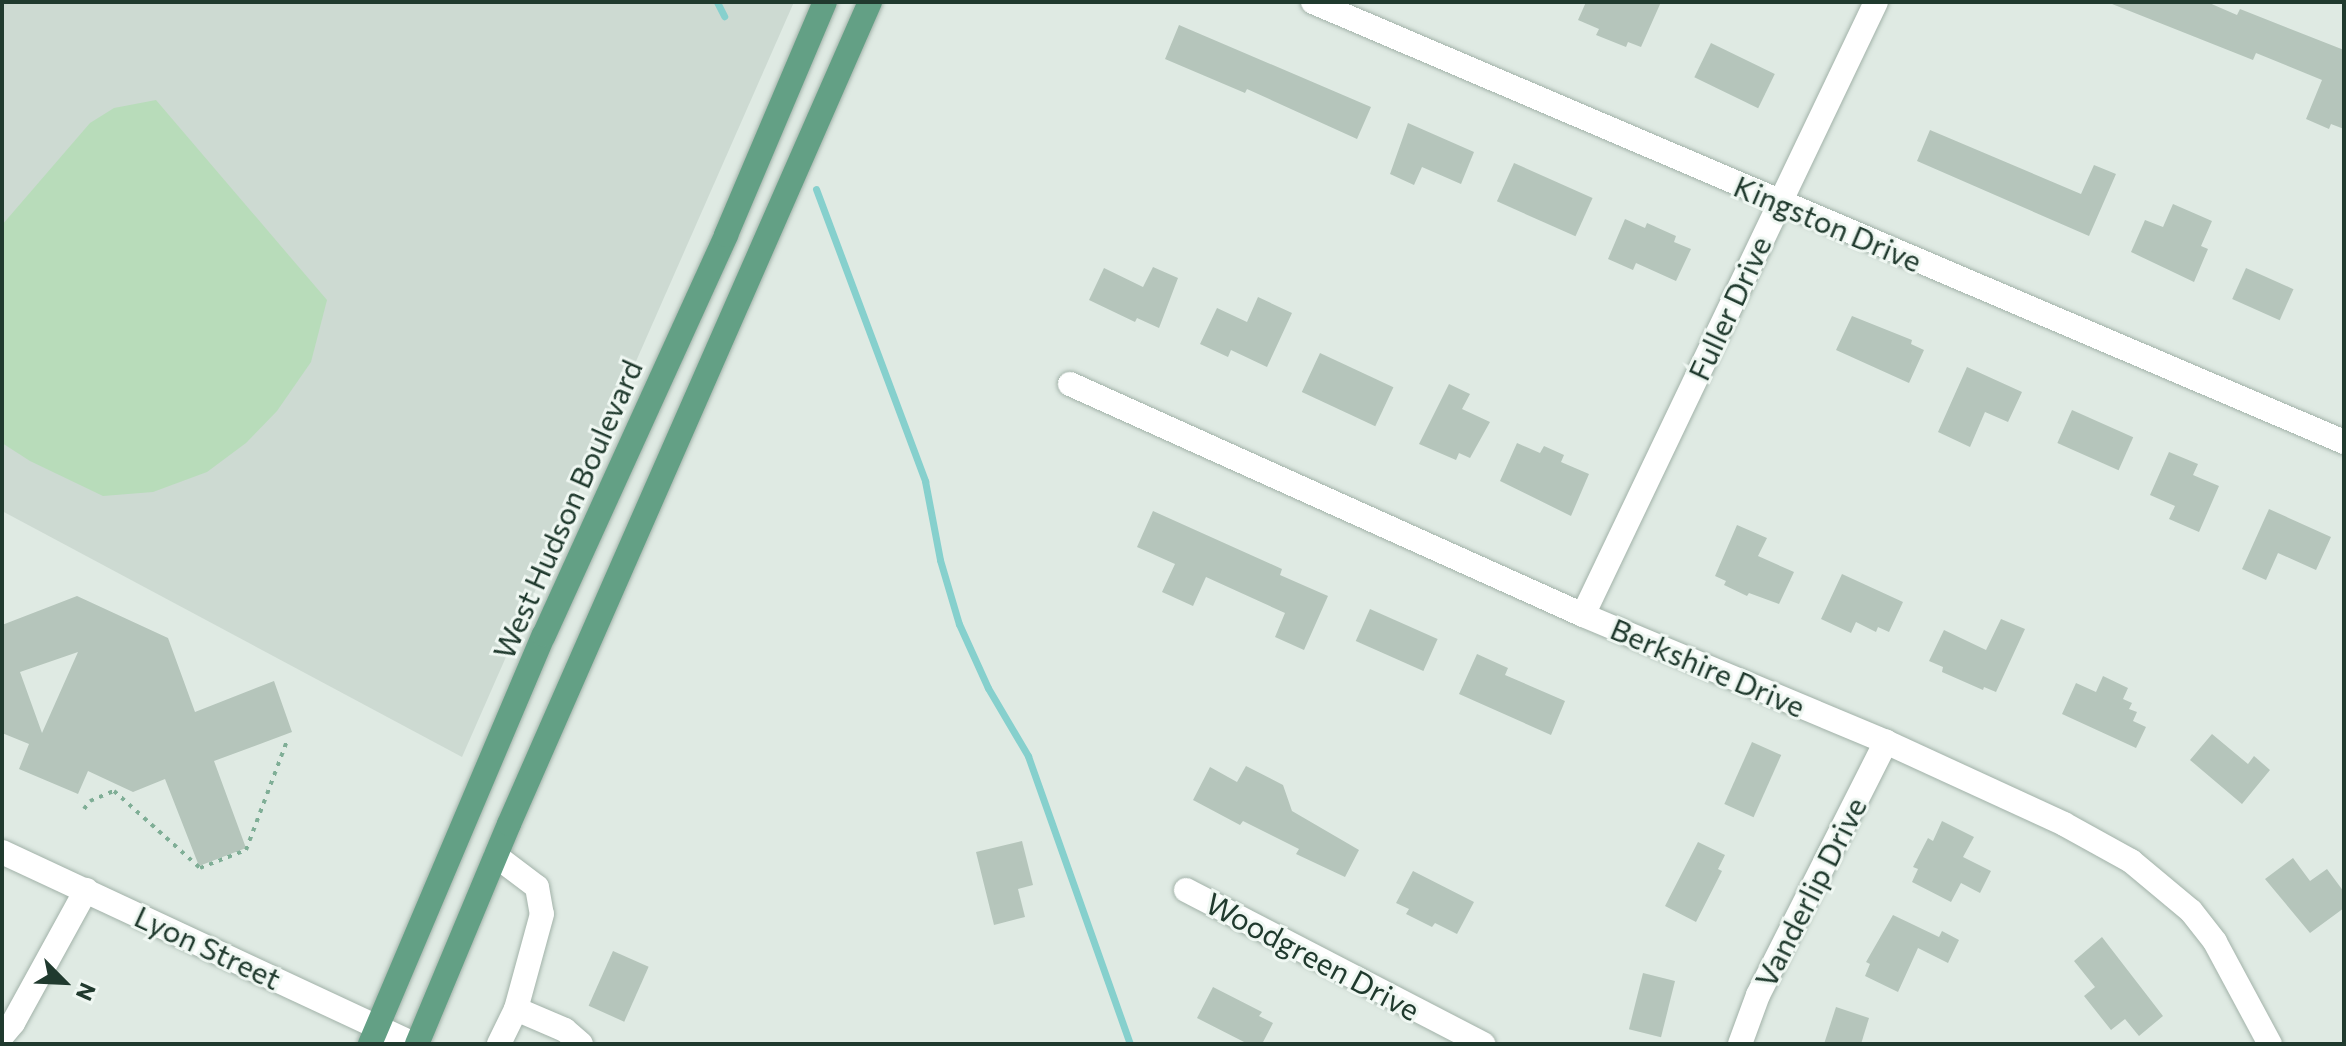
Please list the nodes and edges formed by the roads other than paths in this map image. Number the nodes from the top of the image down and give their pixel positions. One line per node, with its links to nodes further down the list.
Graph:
1 (825, 2): 15 (main road, West Hudson Boulevard)
2 (870, 2): 11 (main road)
3 (1313, 2): 5 (street, Kingston Drive)
4 (1876, 2): 5 (street, Fuller Drive)
5 (1779, 202): 7 (street, Kingston Drive); 8 (street, Fuller Drive)
6 (1070, 384): 8 (street, Berkshire Drive)
7 (2344, 442)
8 (1583, 615): 9 (street, Berkshire Drive)
9 (1886, 742): 21 (street, Vanderlip Drive); 22 (street, Berkshire Drive)
10 (2, 852): 12 (street, Lyon Street)
11 (496, 856): 14 (street); 17 (main road)
12 (86, 890): 15 (street, Lyon Street); 16 (street)
13 (1186, 890): 20 (street, Woodgreen Drive)
14 (516, 1009): 18 (street); 19 (street)
15 (374, 1035): 17 (street, Lyon Street)
16 (2, 1036)
17 (415, 1044)
18 (499, 1044)
19 (581, 1044)
20 (1483, 1044)
21 (1740, 1044)
22 (2270, 1044)

